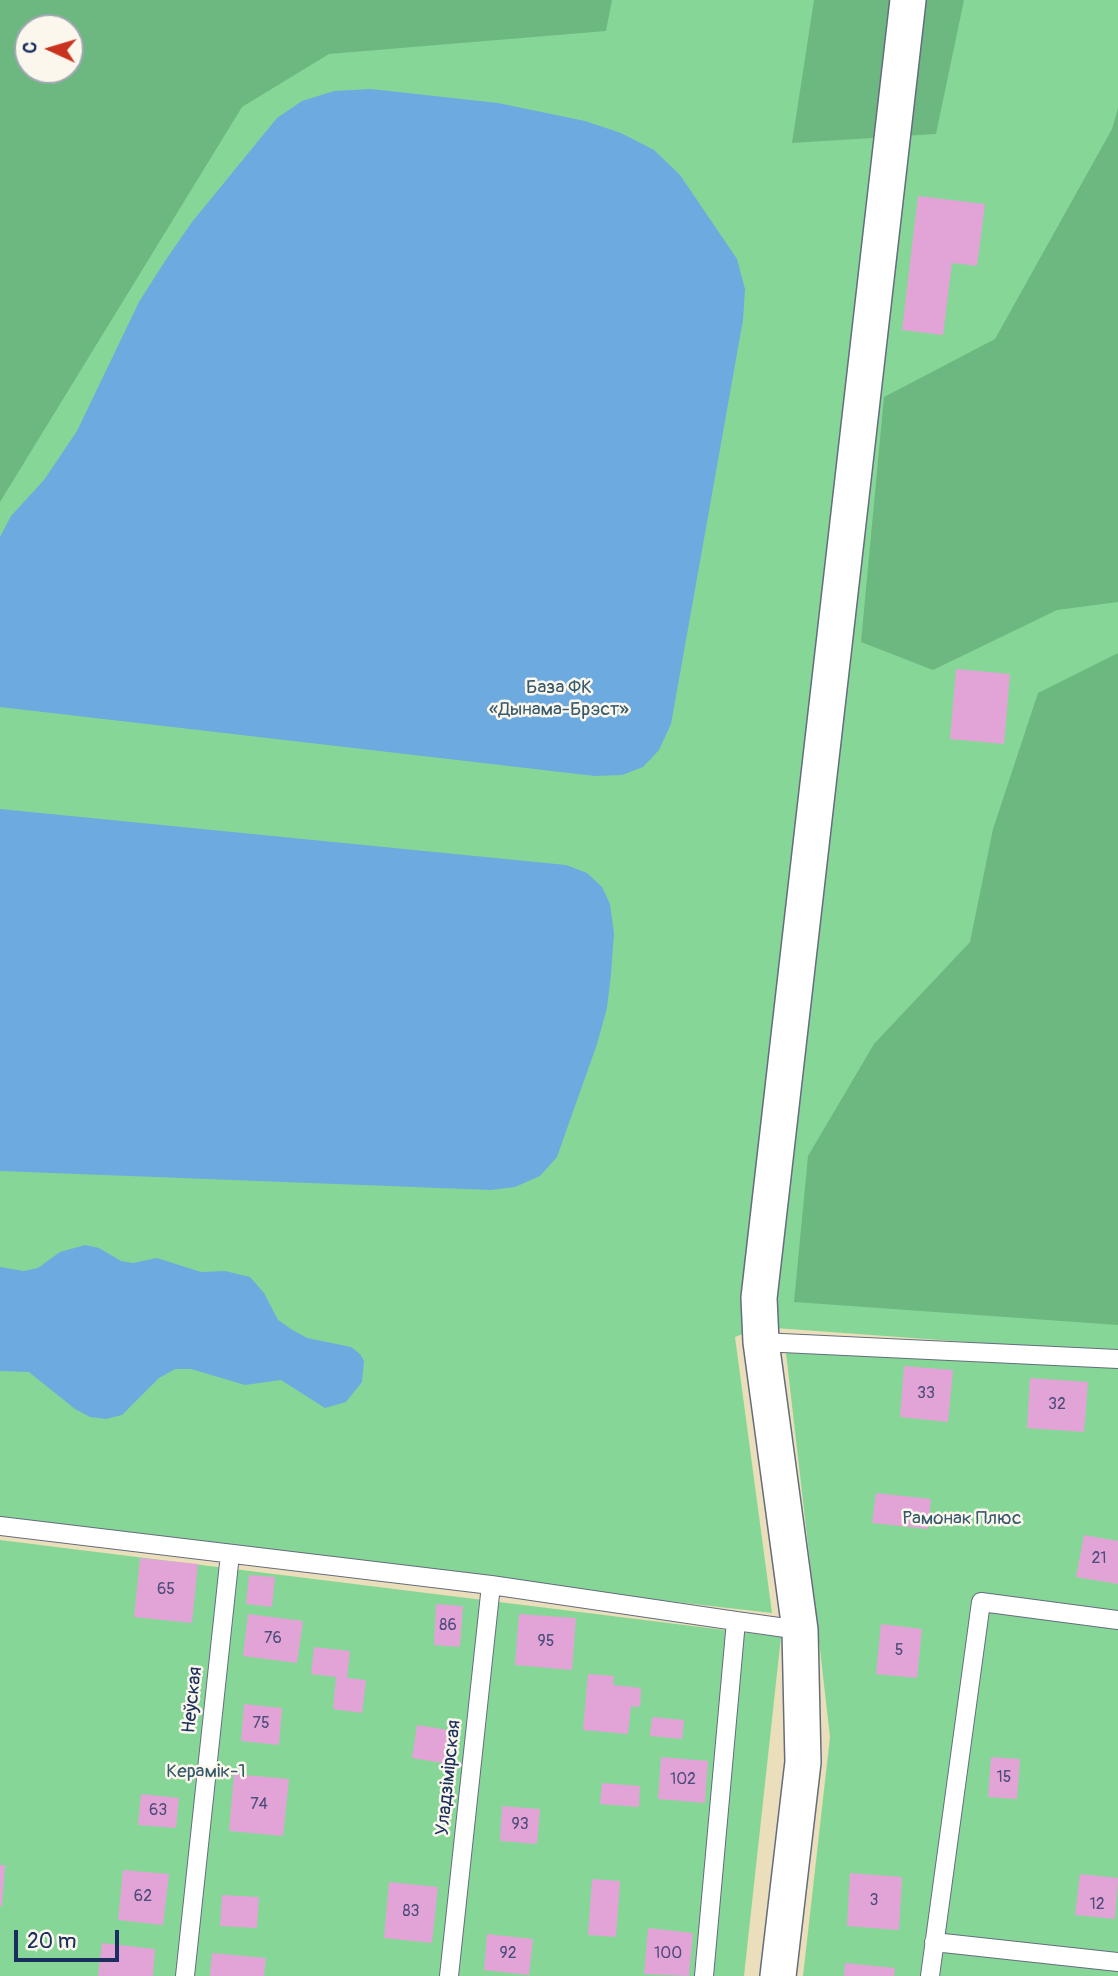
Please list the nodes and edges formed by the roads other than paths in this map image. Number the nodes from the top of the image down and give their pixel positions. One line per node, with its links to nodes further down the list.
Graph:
1 (908, 0): 2 (street)
2 (761, 1342): 3 (lane); 9 (street)
3 (1118, 1359)
4 (0, 1526): 5 (lane)
5 (230, 1554): 6 (lane); 12 (lane, Неўская)
6 (491, 1585): 8 (lane); 13 (lane, Уладзімірская)
7 (1118, 1620): 10 (lane)
8 (736, 1621): 9 (lane); 14 (lane)
9 (800, 1630): 15 (street)
10 (933, 1942): 11 (lane); 16 (lane)
11 (1118, 1962)
12 (185, 1976)
13 (449, 1976)
14 (704, 1976)
15 (778, 1976)
16 (930, 1976)

